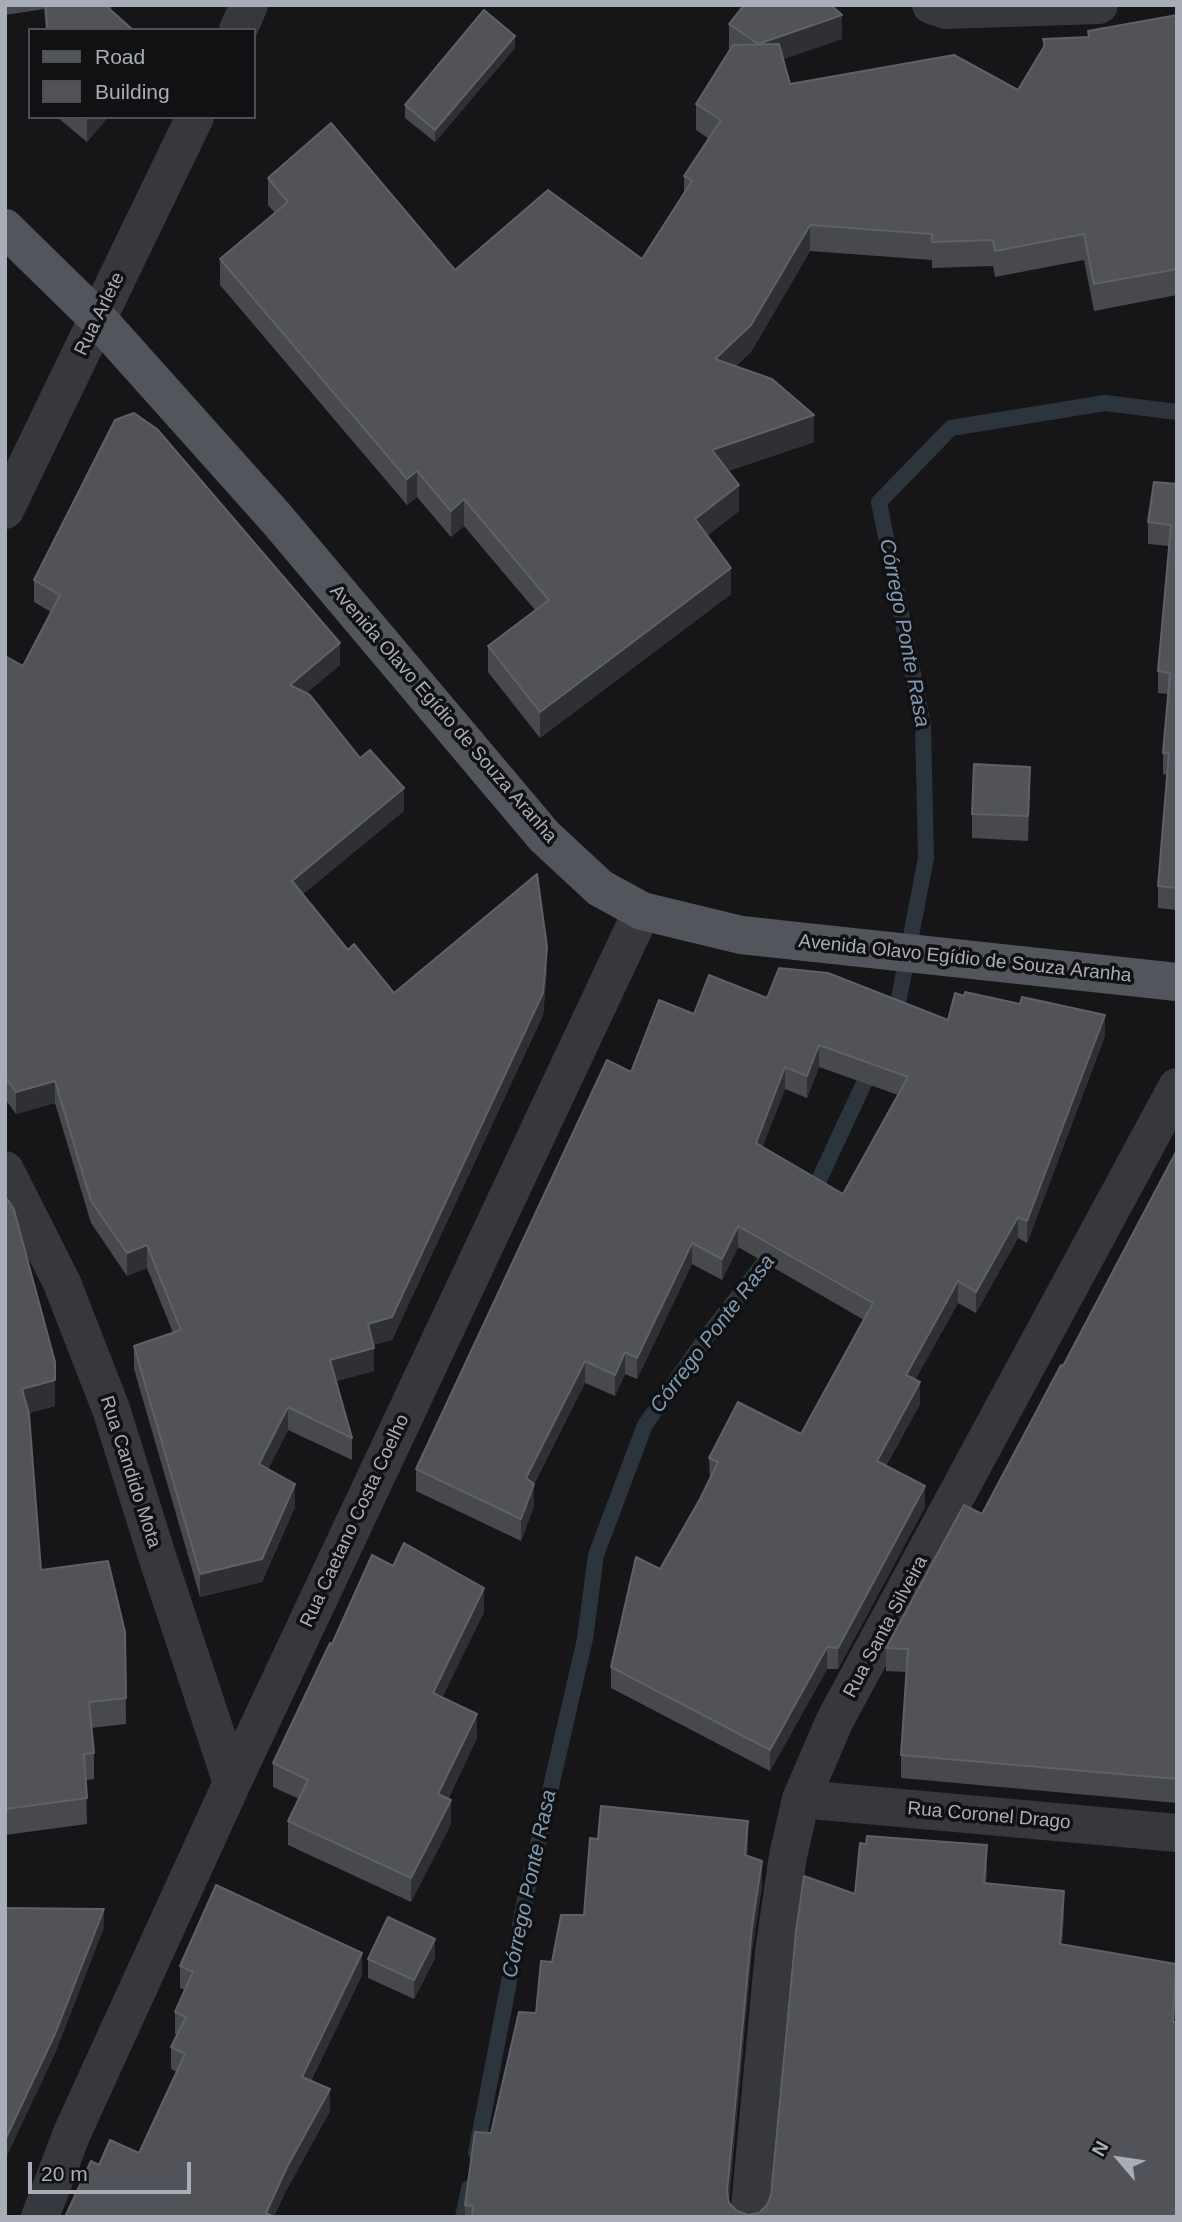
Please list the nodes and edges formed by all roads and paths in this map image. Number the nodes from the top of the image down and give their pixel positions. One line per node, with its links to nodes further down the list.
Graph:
1 (249, 5): 4 (street)
2 (931, 5): 3 (street)
3 (1099, 5)
4 (238, 28)
5 (194, 119): 7 (street, Rua Arlete)
6 (5, 228): 7 (main road, Avenida Olavo Egídio de Souza Aranha)
7 (98, 318): 8 (street, Rua Arlete); 9 (main road, Avenida Olavo Egídio de Souza Aranha)
8 (5, 510)
9 (642, 911): 10 (main road, Avenida Olavo Egídio de Souza Aranha); 13 (street, Rua Caetano Costa Coelho)
10 (1177, 982)
11 (1177, 1087): 14 (street, Rua Santa Silveira)
12 (5, 1170): 13 (street, Rua Candido Mota)
13 (232, 1783): 16 (street, Rua Caetano Costa Coelho)
14 (801, 1799): 15 (street, Rua Coronel Drago); 19 (street, Rua Santa Silveira)
15 (1177, 1833)
16 (72, 2133): 17 (street, Rua Caetano Costa Coelho); 18 (street, Rua Caetano Costa Coelho)
17 (19, 2217)
18 (40, 2217)
19 (749, 2217)

